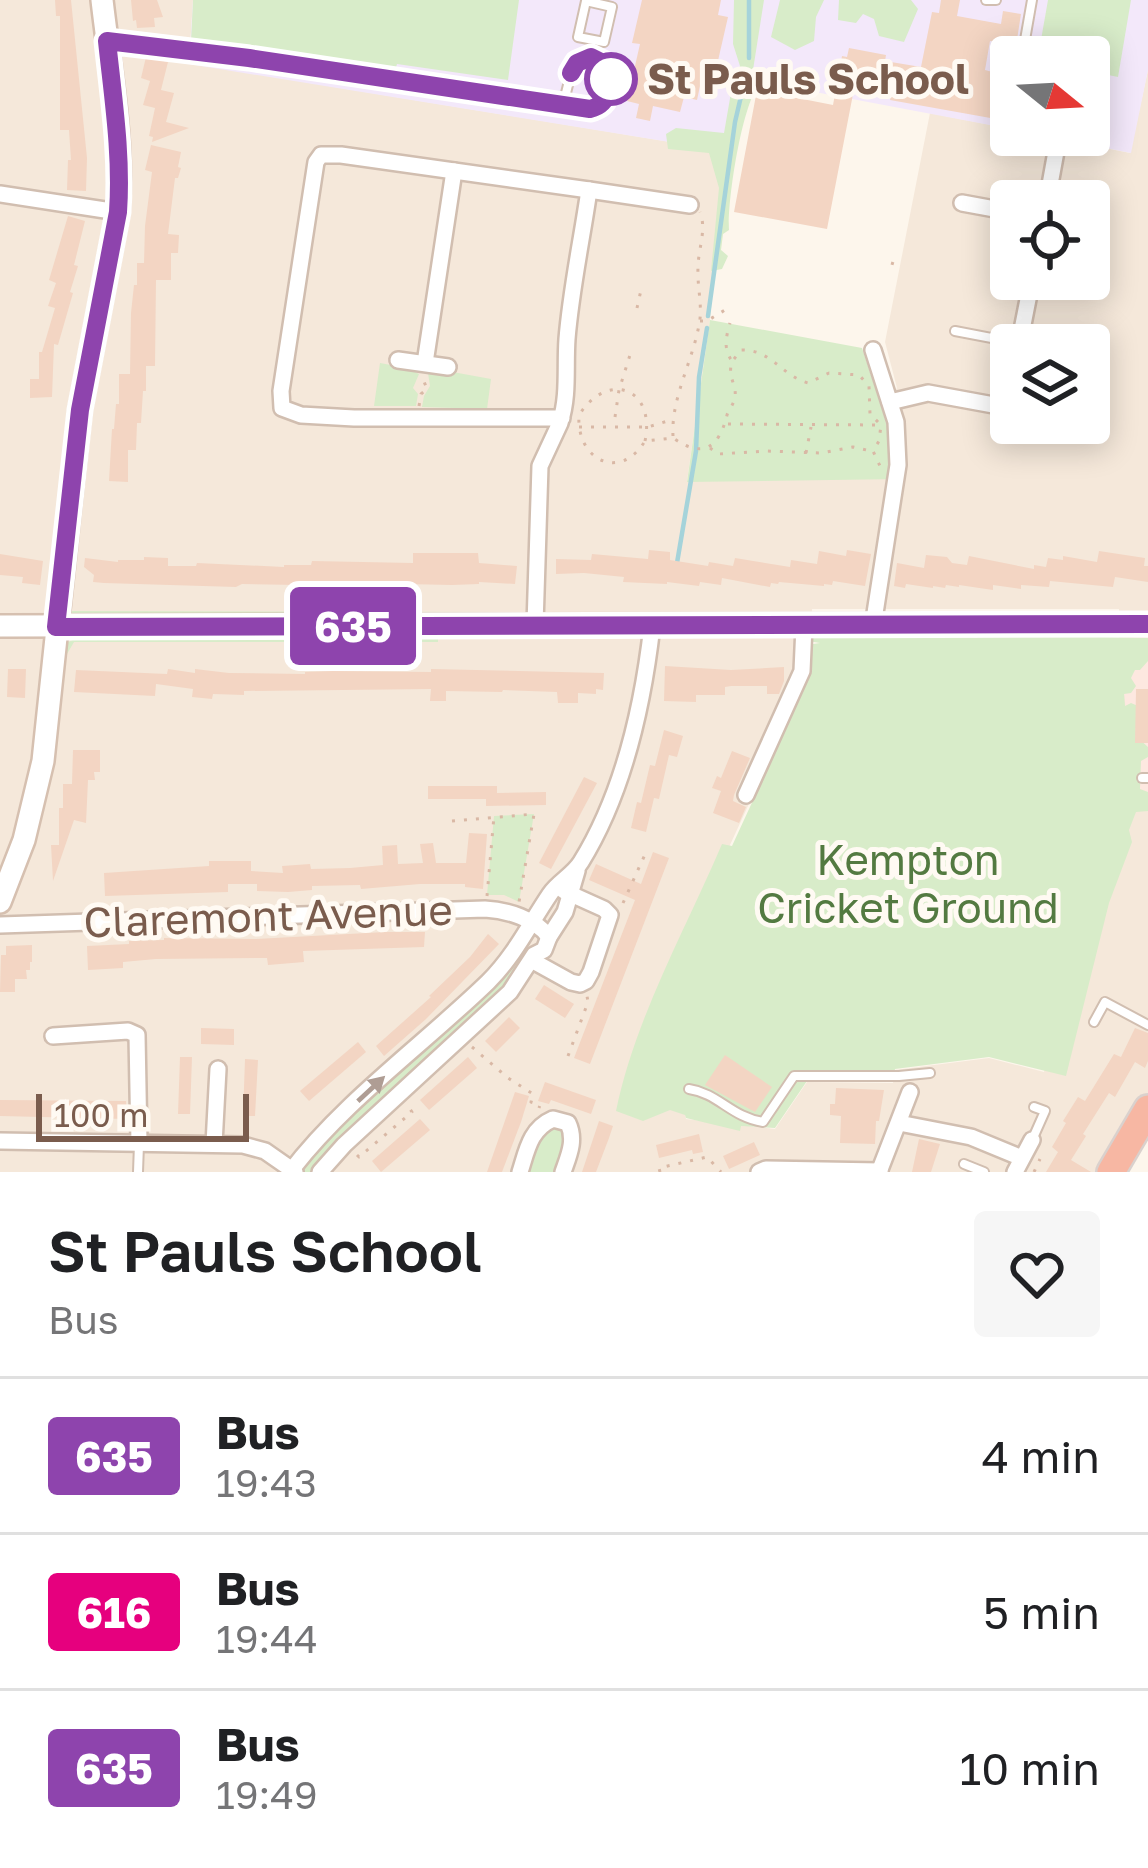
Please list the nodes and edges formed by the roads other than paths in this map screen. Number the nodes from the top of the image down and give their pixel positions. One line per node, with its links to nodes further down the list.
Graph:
1 (102, 0): 7 (street)
2 (986, 0): 3 (lane)
3 (996, 0)
4 (1032, 0): 5 (lane)
5 (1026, 36)
6 (595, 40): 6 (lane); 8 (lane)
7 (107, 41): 9 (lane); 16 (street)
8 (591, 57): 9 (lane); 9 (lane)
9 (563, 105)
10 (454, 172): 11 (street); 22 (street); 25 (street)
11 (590, 190): 14 (street); 25 (street)
12 (0, 194): 16 (street)
13 (962, 203): 15 (street)
14 (690, 205)
15 (990, 208)
16 (118, 212): 32 (street)
17 (955, 332): 18 (lane)
18 (990, 338)
19 (873, 350): 23 (street)
20 (398, 360): 22 (street)
21 (448, 367): 22 (street)
22 (424, 372)
23 (890, 402): 24 (street); 31 (street)
24 (990, 404)
25 (561, 420): 27 (street)
26 (1148, 624): 31 (street)
27 (535, 625): 29 (street); 32 (street)
28 (0, 626): 32 (street)
29 (652, 626): 30 (street); 34 (street)
30 (804, 626): 31 (street); 33 (street)
31 (873, 626)
32 (56, 627): 37 (street)
33 (746, 794)
34 (577, 869): 35 (street); 36 (street)
35 (552, 890): 36 (street); 39 (street)
36 (572, 895): 40 (street); 41 (street)
37 (0, 902)
38 (0, 925): 39 (street, Claremont Avenue)
39 (531, 925): 40 (street); 41 (street)
40 (549, 937): 41 (street)
41 (530, 954): 60 (street, one-way to 41); 63 (street)
42 (1094, 1022): 43 (lane)
43 (1148, 1025)
44 (53, 1036): 55 (street)
45 (218, 1069): 56 (street)
46 (930, 1073): 47 (lane)
47 (917, 1074): 48 (lane); 49 (lane)
48 (689, 1089)
49 (910, 1092): 52 (street)
50 (1034, 1107): 53 (lane)
51 (1148, 1109): 67 (highway)
52 (899, 1123): 58 (street); 61 (street)
53 (1032, 1140): 58 (street)
54 (0, 1142): 55 (street)
55 (139, 1143): 56 (street); 62 (lane)
56 (214, 1144): 60 (street)
57 (964, 1164): 66 (lane)
58 (1018, 1165)
59 (762, 1170): 61 (street)
60 (292, 1171)
61 (880, 1171)
62 (138, 1172)
63 (320, 1172)
64 (520, 1172): 65 (street)
65 (563, 1172)
66 (983, 1172)
67 (1111, 1172)

